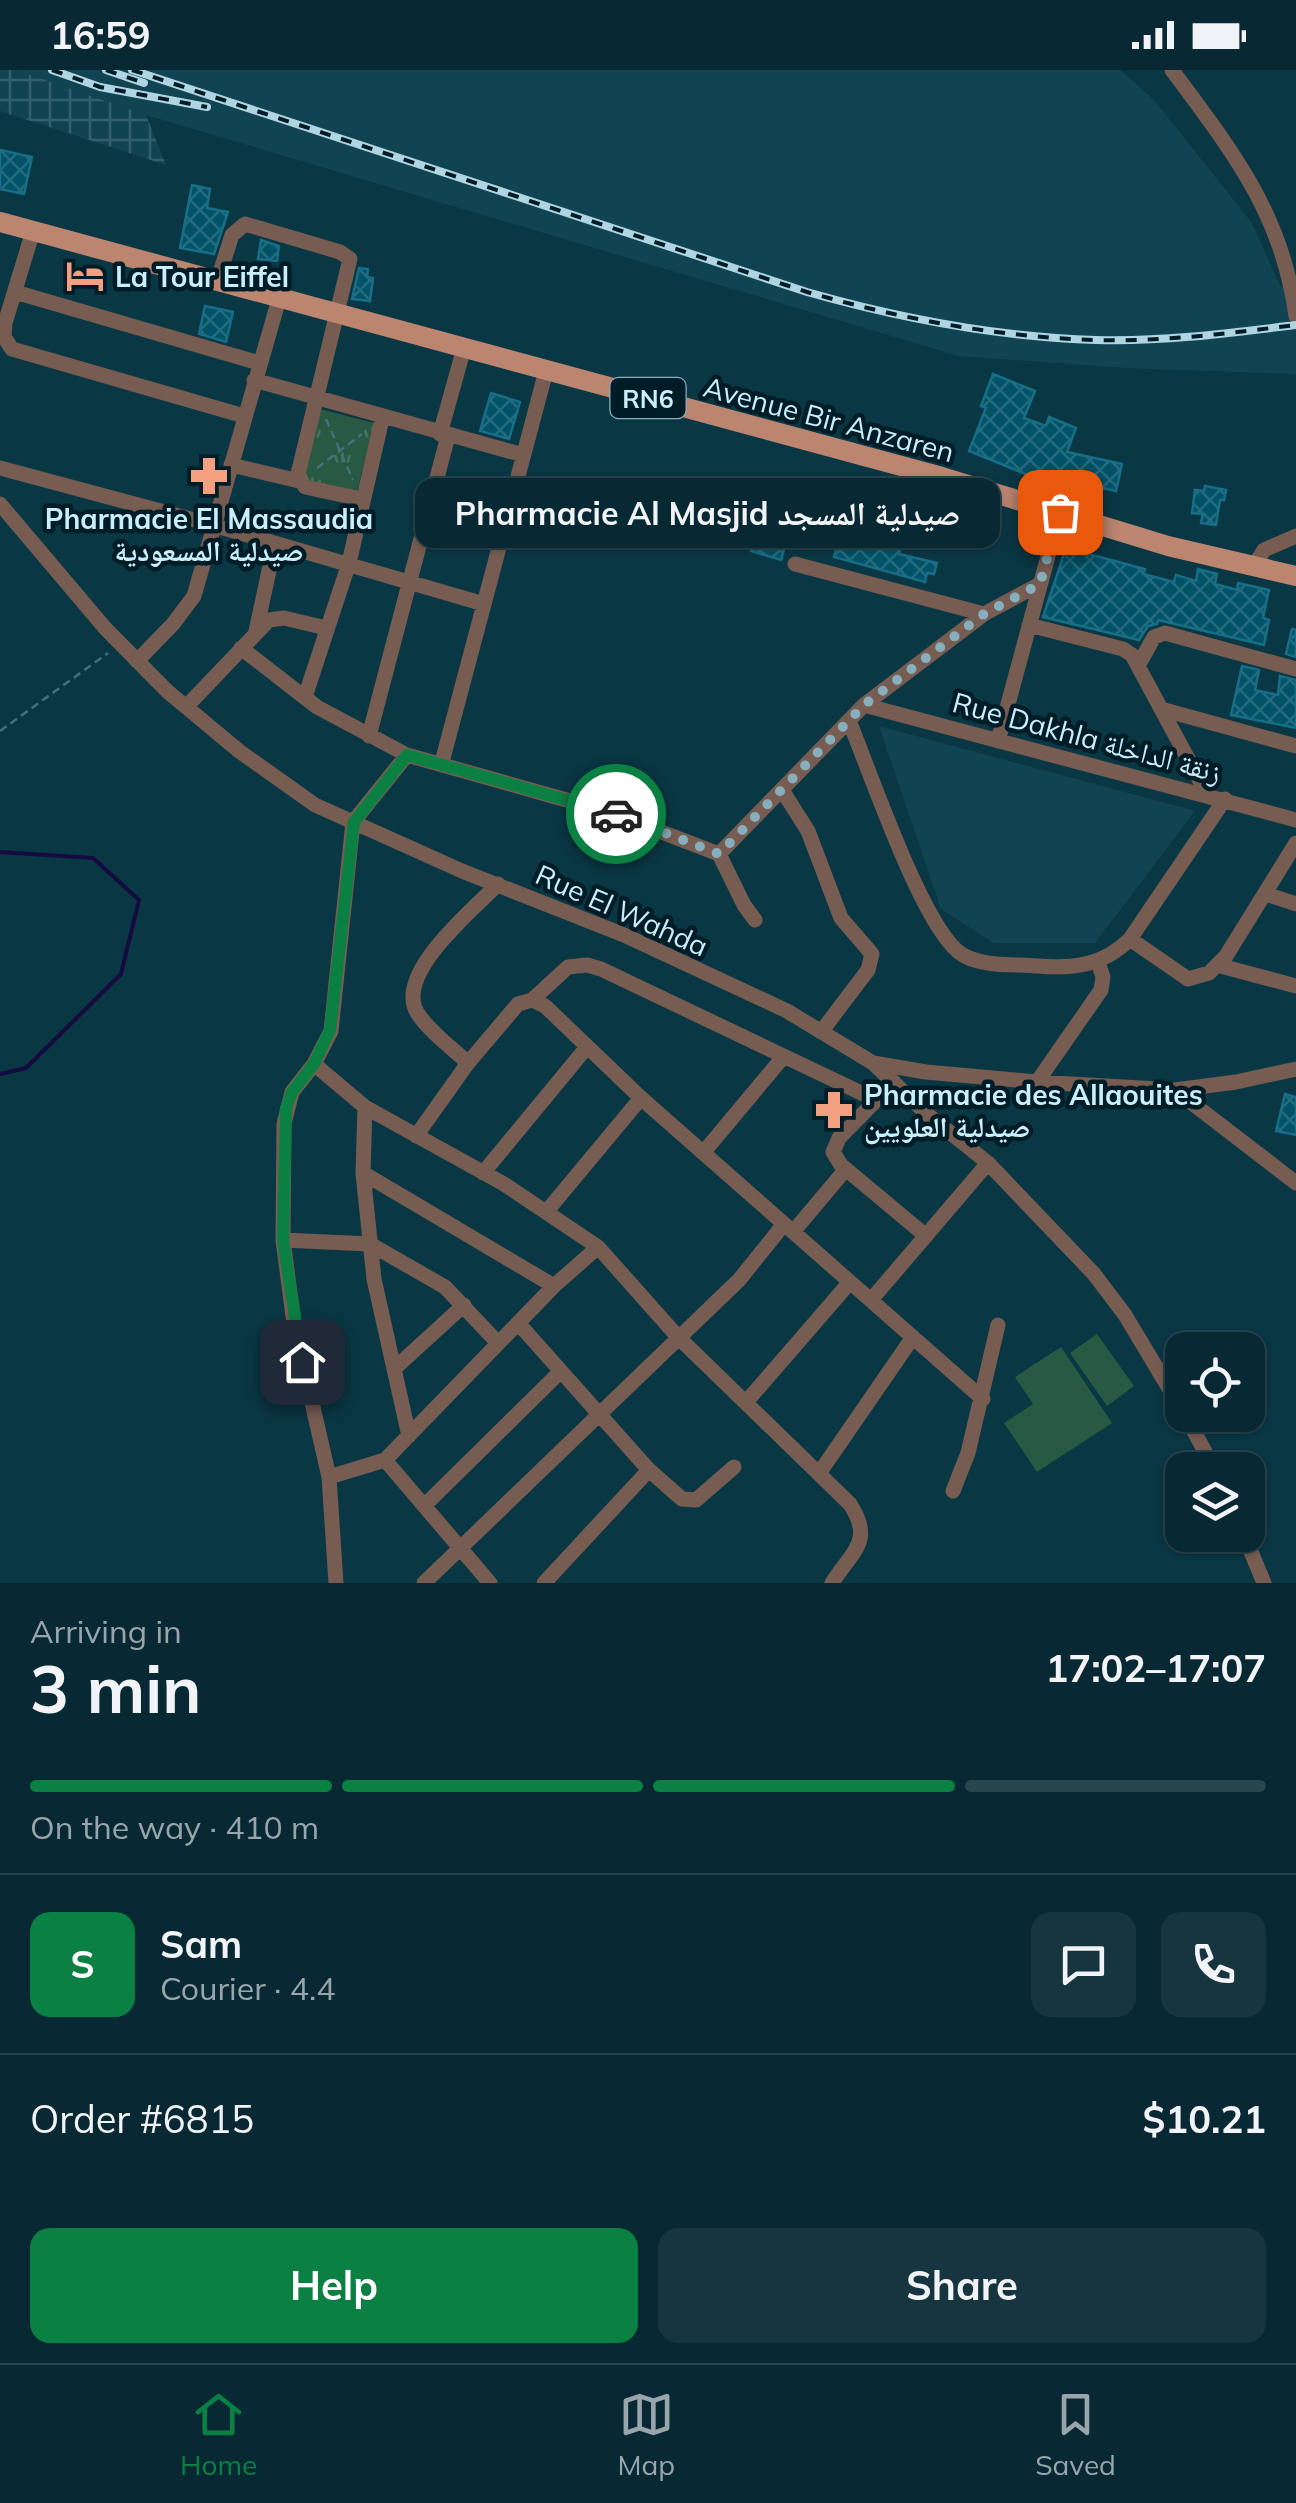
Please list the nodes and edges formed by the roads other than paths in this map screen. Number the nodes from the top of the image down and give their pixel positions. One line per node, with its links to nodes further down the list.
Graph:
1 (1172, 70): 8 (street)
2 (0, 222): 3 (main road, Avenue Bir Anzaren / RN6)
3 (33, 231): 4 (main road, Avenue Bir Anzaren / RN6); 5 (street)
4 (218, 282): 6 (main road, Avenue Bir Anzaren / RN6); 7 (street)
5 (15, 292): 10 (street); 14 (street)
6 (279, 298): 7 (main road, Avenue Bir Anzaren / RN6); 10 (street)
7 (336, 313): 9 (main road, Avenue Bir Anzaren / RN6); 13 (street)
8 (1296, 316)
9 (464, 348): 11 (main road, Avenue Bir Anzaren / RN6); 16 (street)
10 (259, 363): 12 (street)
11 (546, 371): 17 (street); 23 (main road, Avenue Bir Anzaren / RN6)
12 (254, 380): 13 (street); 14 (street)
13 (317, 399): 15 (street); 20 (street)
14 (244, 416): 18 (street)
15 (382, 418): 16 (street); 21 (street)
16 (444, 435): 17 (street); 31 (street)
17 (523, 456): 33 (street)
18 (231, 465): 20 (street); 24 (street)
19 (0, 468): 24 (street)
20 (300, 481): 21 (street)
21 (361, 499): 27 (street)
22 (0, 504): 39 (street, Rue El Wahda)
23 (1060, 512): 29 (main road, Avenue Bir Anzaren / RN6); 32 (street)
24 (214, 525): 26 (street); 39 (street)
25 (1296, 536): 29 (street)
26 (275, 542): 27 (street); 37 (street)
27 (349, 563): 31 (street); 36 (street)
28 (795, 564): 34 (street)
29 (1254, 566): 30 (main road, Avenue Bir Anzaren / RN6)
30 (1296, 576)
31 (407, 584): 33 (street); 47 (street)
32 (1040, 584): 34 (street); 35 (street)
33 (484, 604): 51 (street)
34 (984, 614): 43 (street)
35 (1029, 625): 40 (street); 48 (street)
36 (326, 628): 37 (street); 42 (street)
37 (256, 634): 38 (street)
38 (241, 648): 42 (street); 44 (street)
39 (137, 661): 44 (street, Rue El Wahda)
40 (1139, 664): 41 (street); 45 (street)
41 (1296, 669)
42 (305, 697): 47 (street)
43 (864, 705): 46 (street); 48 (street, Rue Dakhla زنقة الداخلة)
44 (186, 707): 56 (street, Rue El Wahda)
45 (1161, 708): 49 (street); 53 (street)
46 (850, 721): 52 (street); 64 (street)
47 (370, 736): 50 (street)
48 (998, 740): 53 (street, Rue Dakhla زنقة الداخلة)
49 (1296, 746)
50 (407, 755): 51 (street); 56 (street)
51 (442, 762): 58 (street)
52 (782, 790): 58 (street); 68 (street)
53 (1207, 794): 54 (street, Rue Dakhla زنقة الداخلة)
54 (1224, 799): 55 (street, Rue Dakhla زنقة الداخلة); 63 (street)
55 (1296, 820)
56 (354, 822): 59 (street, Rue El Wahda); 73 (street)
57 (1296, 843): 60 (street)
58 (719, 854): 62 (street)
59 (498, 884): 68 (street, Rue El Wahda); 71 (street)
60 (1266, 894): 61 (street); 65 (street)
61 (1296, 904)
62 (755, 920)
63 (1130, 939): 64 (street); 65 (street)
64 (1098, 962): 76 (street)
65 (1218, 965): 66 (street)
66 (1296, 986)
67 (532, 1000): 69 (street); 70 (street); 71 (street)
68 (821, 1032): 72 (street, Rue El Wahda)
69 (586, 1047): 78 (street); 86 (street)
70 (784, 1056): 79 (street); 82 (street)
71 (468, 1063): 81 (street)
72 (873, 1063): 75 (street, Rue El Wahda); 76 (street)
73 (314, 1064): 80 (street); 91 (street)
74 (1296, 1068): 77 (street)
75 (894, 1082): 79 (street); 83 (street, Rue El Wahda)
76 (1037, 1082): 77 (street)
77 (1175, 1090): 87 (street)
78 (641, 1098): 82 (street); 88 (street)
79 (876, 1100): 84 (street)
80 (365, 1107): 81 (street); 85 (street)
81 (416, 1136): 86 (street)
82 (704, 1154): 89 (street)
83 (988, 1164): 90 (street); 105 (street, Rue El Wahda)
84 (846, 1169): 89 (street); 90 (street)
85 (363, 1173): 92 (street); 95 (street)
86 (483, 1173): 88 (street)
87 (1296, 1183)
88 (547, 1211): 93 (street)
89 (789, 1228): 94 (street); 100 (street)
90 (926, 1236): 96 (street)
91 (283, 1240): 92 (street); 114 (street)
92 (370, 1244): 97 (street); 103 (street)
93 (598, 1247): 95 (street); 100 (street)
94 (850, 1282): 96 (street); 107 (street)
95 (554, 1286): 98 (street)
96 (871, 1300): 101 (street)
97 (464, 1305): 102 (street); 103 (street)
98 (518, 1323): 102 (street); 104 (street)
99 (998, 1324): 106 (street)
100 (678, 1337): 107 (street); 108 (street)
101 (913, 1337): 106 (street); 113 (street)
102 (498, 1343): 109 (street)
103 (394, 1369): 109 (street)
104 (561, 1371): 108 (street); 116 (street)
105 (1165, 1380)
106 (982, 1398): 115 (street)
107 (747, 1401): 113 (street)
108 (598, 1412): 112 (street); 117 (street)
109 (409, 1436): 110 (street)
110 (386, 1460): 114 (street); 116 (street)
111 (734, 1466): 112 (street)
112 (648, 1470): 122 (street)
113 (820, 1472): 123 (street)
114 (329, 1477): 119 (street)
115 (953, 1491)
116 (425, 1506): 117 (street)
117 (462, 1548): 120 (street); 121 (street)
118 (1251, 1552): 124 (street)
119 (336, 1583)
120 (424, 1583)
121 (490, 1583)
122 (544, 1583)
123 (832, 1583)
124 (1264, 1583)

